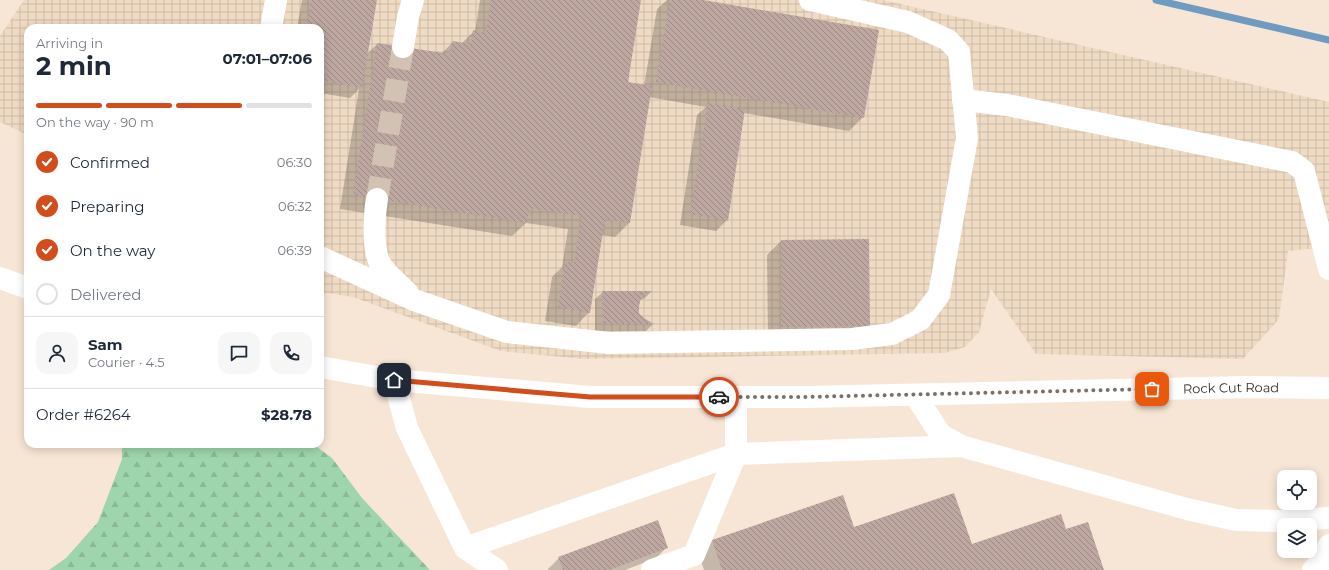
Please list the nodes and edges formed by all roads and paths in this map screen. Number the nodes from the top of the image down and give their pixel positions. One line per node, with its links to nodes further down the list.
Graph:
1 (276, 0): 4 (street)
2 (413, 0): 5 (street)
3 (810, 0): 6 (street)
4 (272, 24)
5 (403, 47)
6 (963, 100): 9 (street); 12 (street)
7 (377, 199): 12 (street)
8 (324, 259): 12 (street)
9 (1329, 269)
10 (0, 278): 11 (street)
11 (24, 287)
12 (414, 300)
13 (324, 368): 14 (street, Rock Cut Road)
14 (394, 380): 17 (street, Rock Cut Road); 22 (street)
15 (1329, 388): 16 (street, Rock Cut Road)
16 (915, 394): 17 (street, Rock Cut Road); 18 (street)
17 (736, 397): 19 (street)
18 (961, 446): 19 (street); 20 (street)
19 (736, 454): 22 (street); 24 (street)
20 (1329, 518)
21 (1329, 545): 25 (street)
22 (465, 548): 23 (street)
23 (496, 570)
24 (652, 570)
25 (1313, 570)

